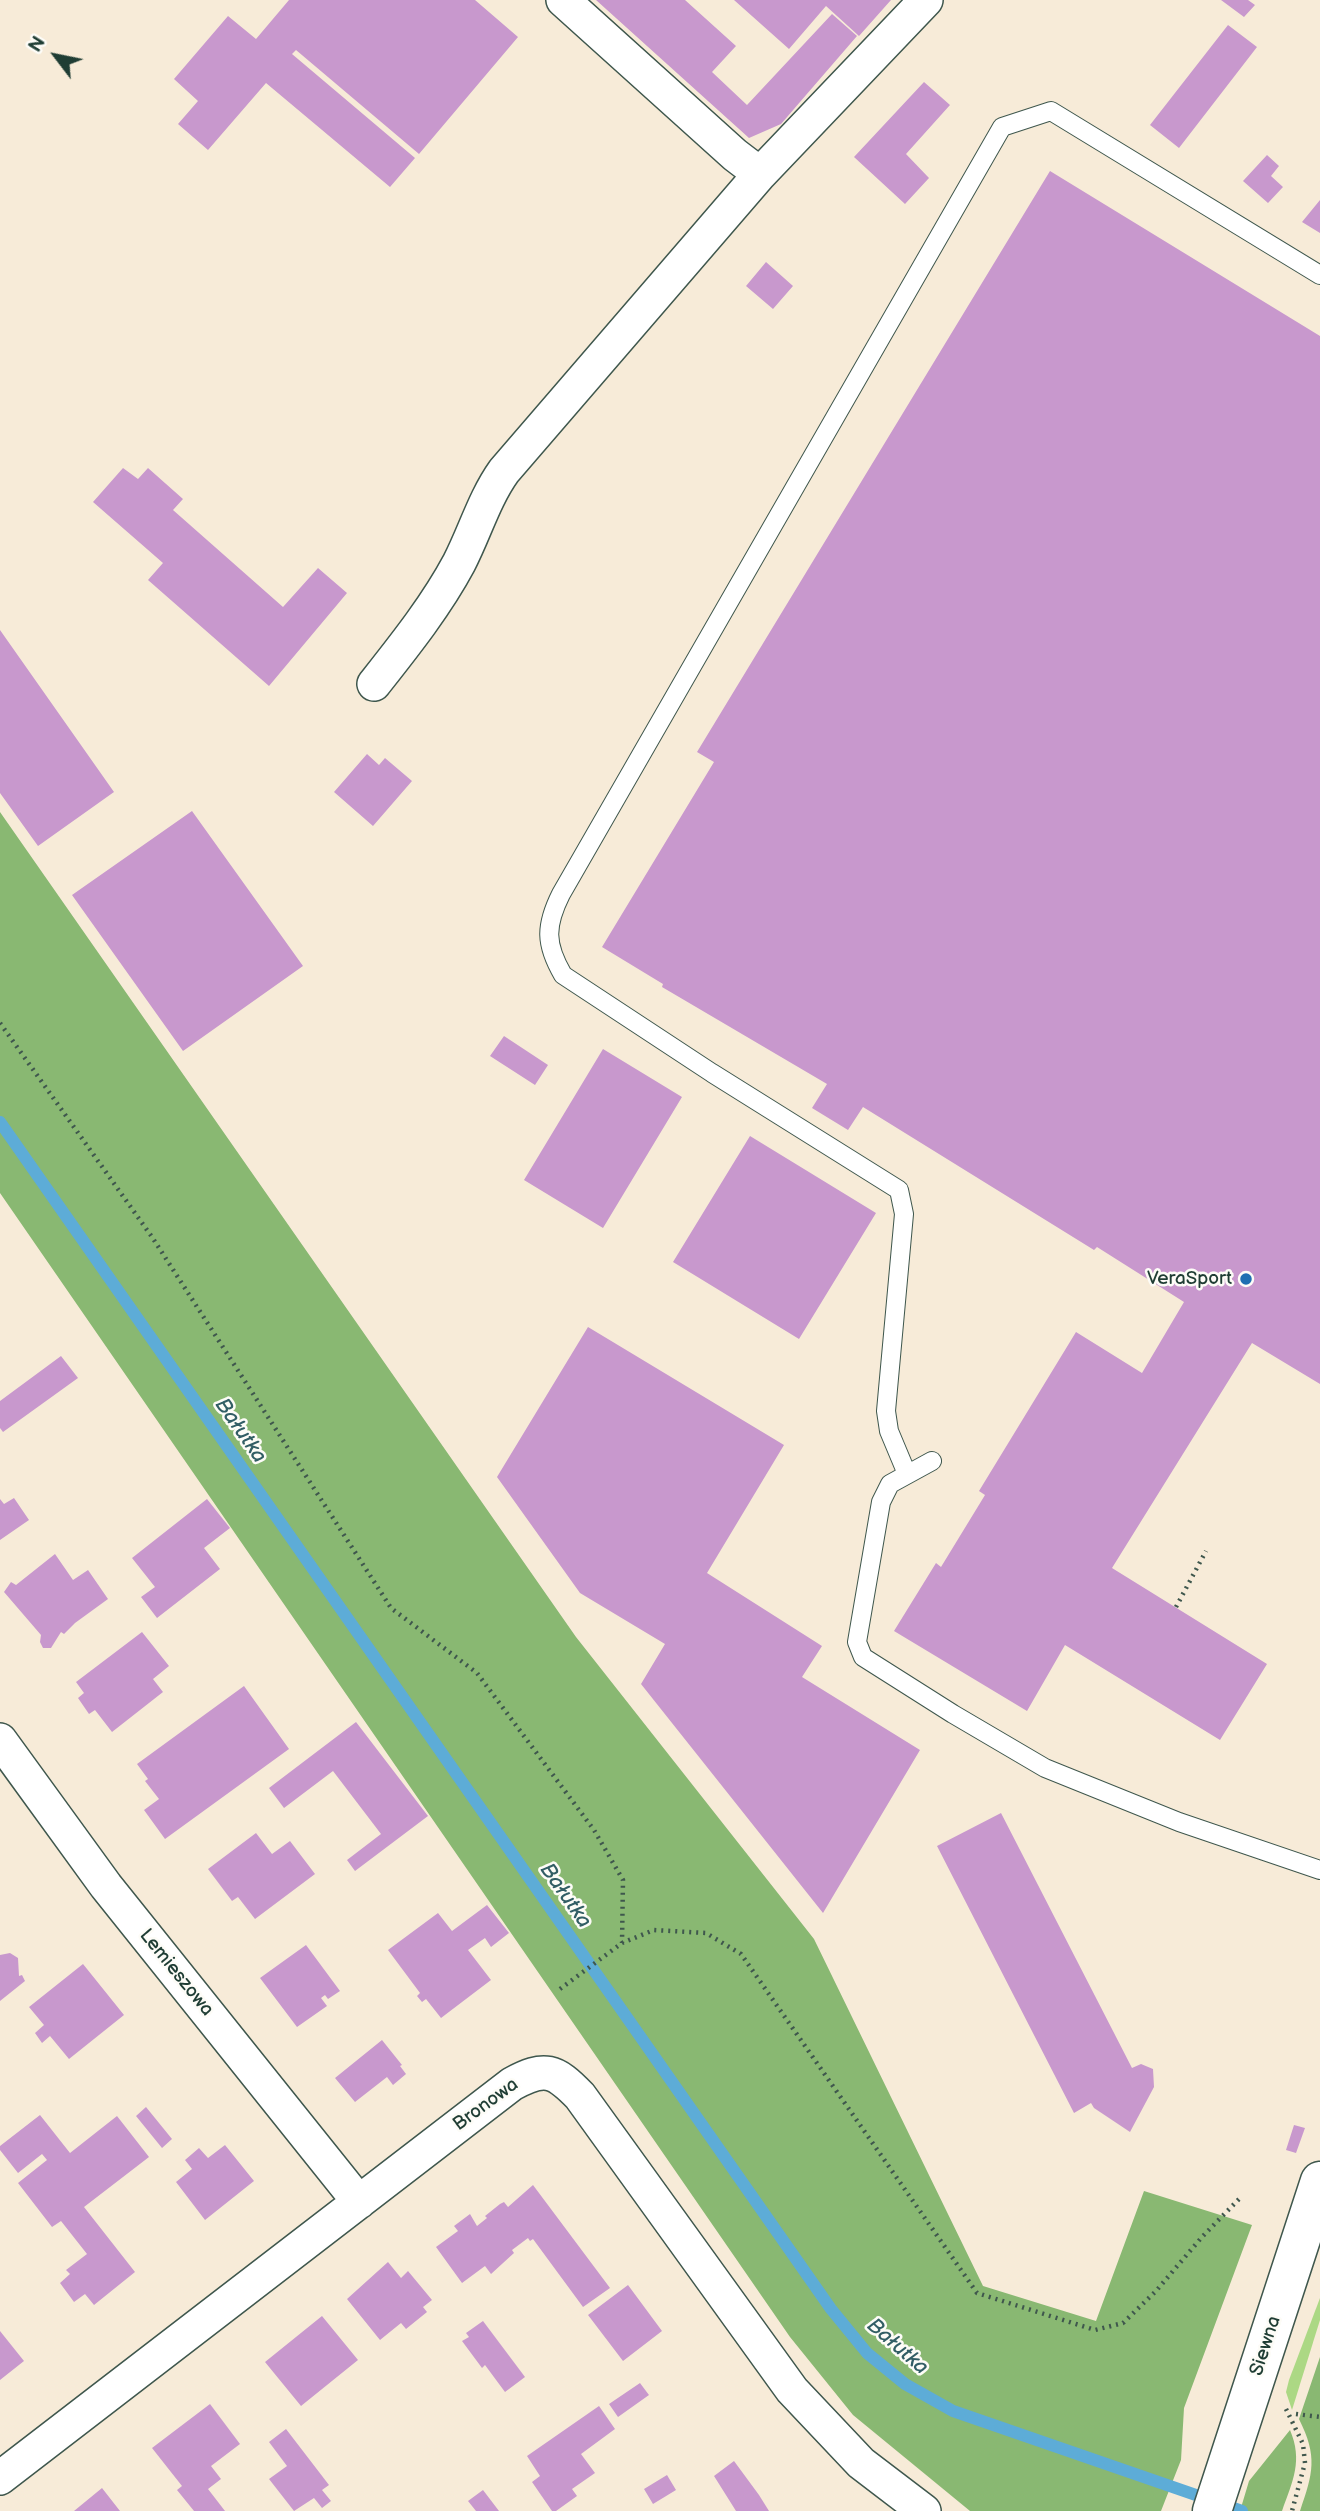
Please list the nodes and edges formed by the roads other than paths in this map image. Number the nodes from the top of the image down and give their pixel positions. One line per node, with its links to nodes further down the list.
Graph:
1 (563, 0): 3 (street)
2 (926, 0): 3 (street)
3 (760, 174): 5 (street)
4 (1320, 275): 7 (lane)
5 (374, 684)
6 (932, 1461): 7 (lane)
7 (907, 1474): 9 (lane)
8 (0, 1740): 11 (street, Lemieszowa)
9 (1320, 1870)
10 (1320, 2181): 14 (street, Siewna)
11 (359, 2202): 12 (street, Bronowa); 13 (street, Bronowa)
12 (0, 2478)
13 (924, 2511)
14 (1212, 2511)

